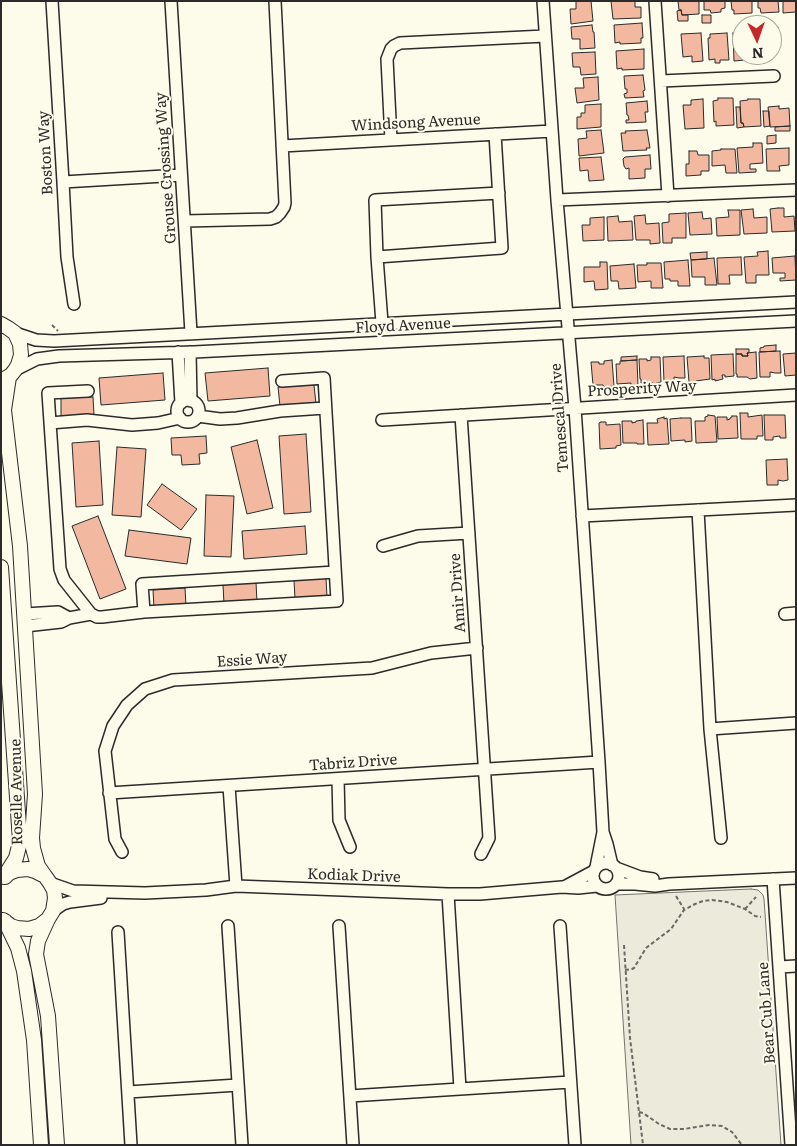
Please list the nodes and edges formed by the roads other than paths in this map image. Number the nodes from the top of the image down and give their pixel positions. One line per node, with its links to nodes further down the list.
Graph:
1 (52, 1): 14 (street, Boston Way)
2 (171, 1): 13 (street, Grouse Crossing Way)
3 (275, 1): 12 (street)
4 (543, 1): 6 (street, Temescal Drive)
5 (655, 1): 8 (street)
6 (545, 36): 9 (street, Temescal Drive); 11 (street)
7 (774, 76): 8 (street)
8 (661, 81): 17 (street)
9 (552, 131): 10 (street, Windsong Avenue); 18 (street, Temescal Drive)
10 (495, 134): 11 (street, Windsong Avenue); 16 (street)
11 (391, 140): 12 (street, Windsong Avenue)
12 (282, 146): 19 (street)
13 (182, 174): 14 (street); 19 (street, Grouse Crossing Way)
14 (63, 182): 22 (street, Boston Way)
15 (796, 190): 17 (street)
16 (499, 193): 20 (street); 20 (street)
17 (668, 196): 18 (street)
18 (557, 200): 23 (street, Temescal Drive)
19 (185, 221): 29 (street, Grouse Crossing Way)
20 (377, 257): 26 (street)
21 (796, 302): 23 (street, Floyd Avenue)
22 (74, 304)
23 (567, 314): 26 (street, Floyd Avenue); 28 (street, Temescal Drive)
24 (1, 315): 27 (main road)
25 (796, 322): 28 (street, Floyd Avenue)
26 (382, 324): 29 (street, Floyd Avenue)
27 (8, 328): 29 (street, Floyd Avenue); 31 (main road, Roselle Avenue)
28 (569, 332): 30 (street, Floyd Avenue); 37 (street, Temescal Drive)
29 (192, 333)
30 (184, 352): 31 (street, Floyd Avenue); 35 (street)
31 (8, 376): 52 (main road, Roselle Avenue)
32 (282, 381): 36 (street)
33 (88, 391): 42 (street)
34 (796, 395): 37 (street, Prosperity Way)
35 (186, 402): 39 (street); 40 (street)
36 (325, 408): 39 (street); 49 (street)
37 (575, 408): 38 (street, Prosperity Way); 45 (street, Temescal Drive)
38 (461, 415): 41 (street, Prosperity Way); 46 (street, Amir Drive)
39 (198, 416): 40 (street)
40 (180, 418): 42 (street)
41 (382, 420)
42 (50, 423): 51 (street)
43 (796, 505): 44 (street)
44 (698, 510): 45 (street); 56 (street)
45 (582, 516): 57 (street, Temescal Drive)
46 (469, 533): 47 (street); 53 (street, Amir Drive)
47 (382, 546)
48 (1, 567): 54 (main road, Roselle Avenue)
49 (336, 572): 50 (street); 50 (street)
50 (144, 612): 51 (street)
51 (91, 614): 52 (street)
52 (25, 620): 71 (main road, Roselle Avenue)
53 (477, 648): 58 (street, Amir Drive); 61 (street, Essie Way)
54 (4, 650): 70 (main road, Roselle Avenue)
55 (796, 723): 56 (street)
56 (710, 729): 63 (street)
57 (599, 762): 58 (street, Tabriz Drive); 62 (street, Temescal Drive)
58 (486, 770): 59 (street, Tabriz Drive); 66 (street, Amir Drive)
59 (338, 779): 60 (street, Tabriz Drive); 64 (street)
60 (229, 786): 61 (street, Tabriz Drive); 75 (street)
61 (109, 793): 65 (street, Essie Way)
62 (603, 832): 67 (street, Temescal Drive); 68 (street, Temescal Drive)
63 (721, 838)
64 (350, 847)
65 (122, 852)
66 (480, 854)
67 (614, 867): 68 (street); 73 (street); 74 (street)
68 (595, 869): 76 (street); 77 (street, Kodiak Drive)
69 (796, 878): 72 (street)
70 (3, 879): 71 (main road)
71 (48, 879): 78 (street, Kodiak Drive); 80 (main road, Roselle Avenue)
72 (773, 879): 74 (street); 87 (street, Bear Cub Lane)
73 (616, 884): 74 (street); 76 (street)
74 (669, 884)
75 (236, 886): 78 (street, Kodiak Drive); 79 (street, Kodiak Drive)
76 (597, 886): 77 (street, Kodiak Drive)
77 (562, 887): 79 (street, Kodiak Drive)
78 (145, 893): 80 (street, Kodiak Drive)
79 (448, 894): 90 (street)
80 (50, 915): 81 (main road); 94 (main road)
81 (3, 919): 93 (main road)
82 (228, 926): 89 (street)
83 (339, 926): 92 (street)
84 (560, 926): 88 (street)
85 (118, 932): 91 (street)
86 (796, 966): 87 (street)
87 (779, 967): 99 (street, Bear Cub Lane)
88 (570, 1082): 90 (street); 98 (street)
89 (238, 1085): 91 (street); 96 (street)
90 (460, 1089): 92 (street)
91 (128, 1092): 95 (street)
92 (350, 1096): 97 (street)
93 (41, 1145)
94 (57, 1145)
95 (131, 1145)
96 (242, 1145)
97 (353, 1145)
98 (575, 1145)
99 (791, 1145)

